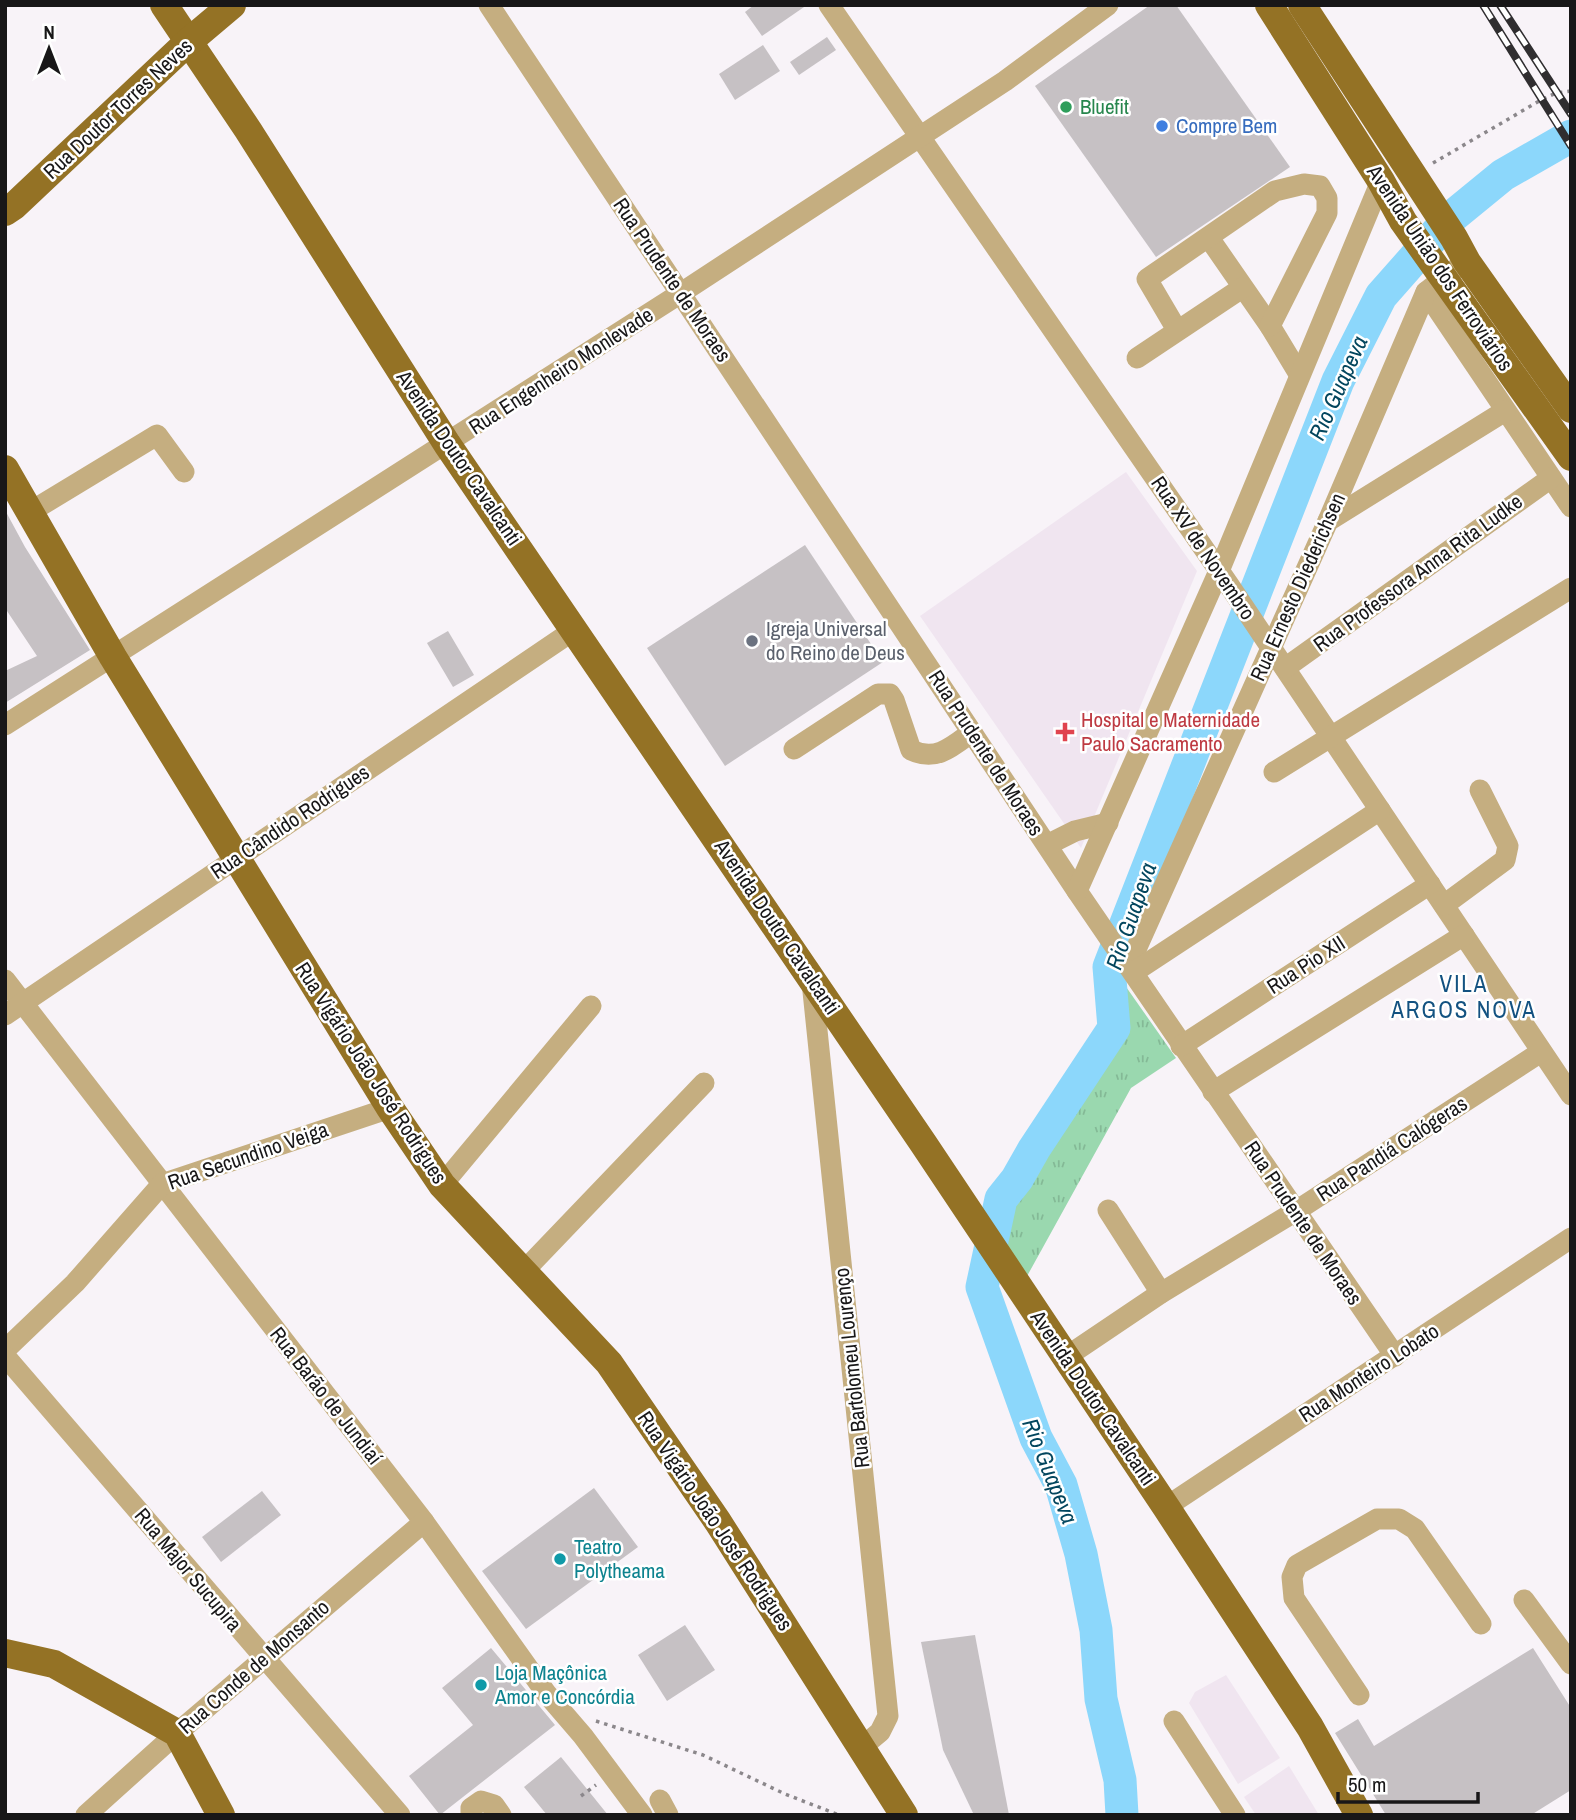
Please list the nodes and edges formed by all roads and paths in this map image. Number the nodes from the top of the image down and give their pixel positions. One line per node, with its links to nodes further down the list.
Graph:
1 (164, 5): 8 (main road, Avenida Doutor Cavalcanti)
2 (232, 5): 8 (main road, Rua Doutor Torres Neves)
3 (489, 5): 18 (street, Rua Prudente de Moraes)
4 (829, 5): 10 (street, Rua XV de Novembro)
5 (1108, 5): 10 (street, Rua Engenheiro Monlevade)
6 (1269, 5): 12 (main road, Avenida União dos Ferroviários)
7 (1303, 5): 11 (main road, Avenida União dos Ferroviários)
8 (187, 43): 13 (main road, Rua Doutor Torres Neves); 25 (main road, Avenida Doutor Cavalcanti)
9 (1571, 91): 11 (path)
10 (920, 137): 18 (street, Rua Engenheiro Monlevade); 33 (street, Rua XV de Novembro)
11 (1413, 174): 15 (main road, Avenida União dos Ferroviários)
12 (1381, 181): 16 (main road, Avenida União dos Ferroviários); 22 (street)
13 (5, 212)
14 (1209, 238): 17 (street); 19 (street); 20 (street)
15 (1460, 250): 16 (street); 23 (main road, Avenida União dos Ferroviários)
16 (1437, 281): 24 (street); 26 (main road, Avenida União dos Ferroviários); 32 (street, Rua Ernesto Diederichsen)
17 (1242, 288): 19 (street); 20 (street)
18 (681, 293): 25 (street, Rua Engenheiro Monlevade); 40 (street, Rua Prudente de Moraes)
19 (1270, 326): 22 (street)
20 (1177, 330): 21 (street)
21 (1137, 358)
22 (1299, 374): 33 (street)
23 (1571, 409)
24 (1505, 411): 29 (street); 32 (street)
25 (447, 444): 35 (main road, Avenida Doutor Cavalcanti); 37 (street, Rua Engenheiro Monlevade)
26 (1571, 457)
27 (5, 469): 31 (main road, Rua Vigário João José Rodrigues)
28 (184, 472): 31 (street)
29 (1551, 478): 30 (street); 38 (street, Rua Professora Anna Rita Ludke)
30 (1571, 507)
31 (30, 512): 37 (main road, Rua Vigário João José Rodrigues)
32 (1328, 521): 36 (street, Rua Ernesto Diederichsen)
33 (1224, 578): 36 (street, Rua XV de Novembro); 46 (street)
34 (1571, 588): 41 (street)
35 (574, 630): 48 (street, Rua Cândido Rodrigues); 54 (main road, Avenida Doutor Cavalcanti)
36 (1266, 640): 38 (street, Rua XV de Novembro); 53 (street, Rua Ernesto Diederichsen)
37 (113, 657): 39 (street, Rua Engenheiro Monlevade); 48 (main road, Rua Vigário João José Rodrigues)
38 (1285, 668): 41 (street, Rua XV de Novembro)
39 (5, 725)
40 (972, 732): 42 (street); 47 (street, Rua Prudente de Moraes)
41 (1331, 737): 43 (street); 45 (street, Rua XV de Novembro)
42 (794, 750)
43 (1274, 772)
44 (1480, 790): 51 (street)
45 (1380, 810): 49 (street, Rua XV de Novembro); 53 (street)
46 (1108, 823): 47 (street); 50 (street)
47 (1047, 845): 50 (street, Rua Prudente de Moraes)
48 (236, 858): 57 (street, Rua Cândido Rodrigues); 63 (main road, Rua Vigário João José Rodrigues)
49 (1430, 884): 51 (street, Rua XV de Novembro); 58 (street, Rua Pio XII)
50 (1077, 891): 53 (street, Rua Prudente de Moraes)
51 (1444, 905): 52 (street, Rua XV de Novembro)
52 (1465, 935): 59 (street, Rua XV de Novembro); 61 (street)
53 (1128, 963): 58 (street, Rua Prudente de Moraes)
54 (812, 979): 74 (main road, Avenida Doutor Cavalcanti); 86 (street, Rua Bartolomeu Lourenço)
55 (5, 980): 57 (street, Rua Barão de Jundiaí)
56 (591, 1006): 65 (street)
57 (14, 1009): 64 (street, Rua Barão de Jundiaí)
58 (1181, 1046): 61 (street, Rua Prudente de Moraes)
59 (1541, 1052): 62 (street, Rua XV de Novembro); 67 (street, Rua Pandiá Calógeras)
60 (704, 1083): 69 (street)
61 (1213, 1092): 67 (street, Rua Prudente de Moraes)
62 (1571, 1095)
63 (390, 1108): 64 (street, Rua Secundino Veiga); 65 (main road, Rua Vigário João José Rodrigues)
64 (162, 1184): 71 (street, Rua Secundino Veiga); 76 (street, Rua Barão de Jundiaí)
65 (442, 1185): 69 (main road, Rua Vigário João José Rodrigues)
66 (1108, 1210): 70 (street)
67 (1296, 1212): 70 (street, Rua Pandiá Calógeras); 73 (street, Rua Prudente de Moraes)
68 (1571, 1238): 73 (street, Rua Monteiro Lobato)
69 (522, 1273): 86 (main road, Rua Vigário João José Rodrigues)
70 (1161, 1293): 74 (street, Rua Pandiá Calógeras)
71 (5, 1350)
72 (5, 1356): 81 (street, Rua Major Sucupira)
73 (1395, 1356): 75 (street, Rua Monteiro Lobato)
74 (1066, 1357): 75 (main road, Avenida Doutor Cavalcanti)
75 (1166, 1507): 98 (main road, Avenida Doutor Cavalcanti)
76 (424, 1522): 81 (street, Rua Conde de Monsanto); 93 (street, Rua Barão de Jundiaí)
77 (1524, 1600): 80 (street)
78 (1481, 1624): 82 (street)
79 (5, 1653): 85 (main road)
80 (1567, 1653)
81 (263, 1658): 85 (street, Rua Conde de Monsanto); 90 (street, Rua Major Sucupira)
82 (1359, 1695)
83 (1174, 1721): 97 (street)
84 (606, 1723): 94 (path)
85 (177, 1733): 88 (street, Rua Conde de Monsanto); 89 (main road)
86 (862, 1747): 87 (main road, Rua Vigário João José Rodrigues)
87 (877, 1773): 95 (main road); 96 (main road, Rua Vigário João José Rodrigues)
88 (86, 1815)
89 (221, 1815)
90 (400, 1815)
91 (471, 1815): 92 (street)
92 (501, 1815)
93 (642, 1815)
94 (839, 1815)
95 (891, 1815)
96 (904, 1815)
97 (1235, 1815)
98 (1359, 1815)

